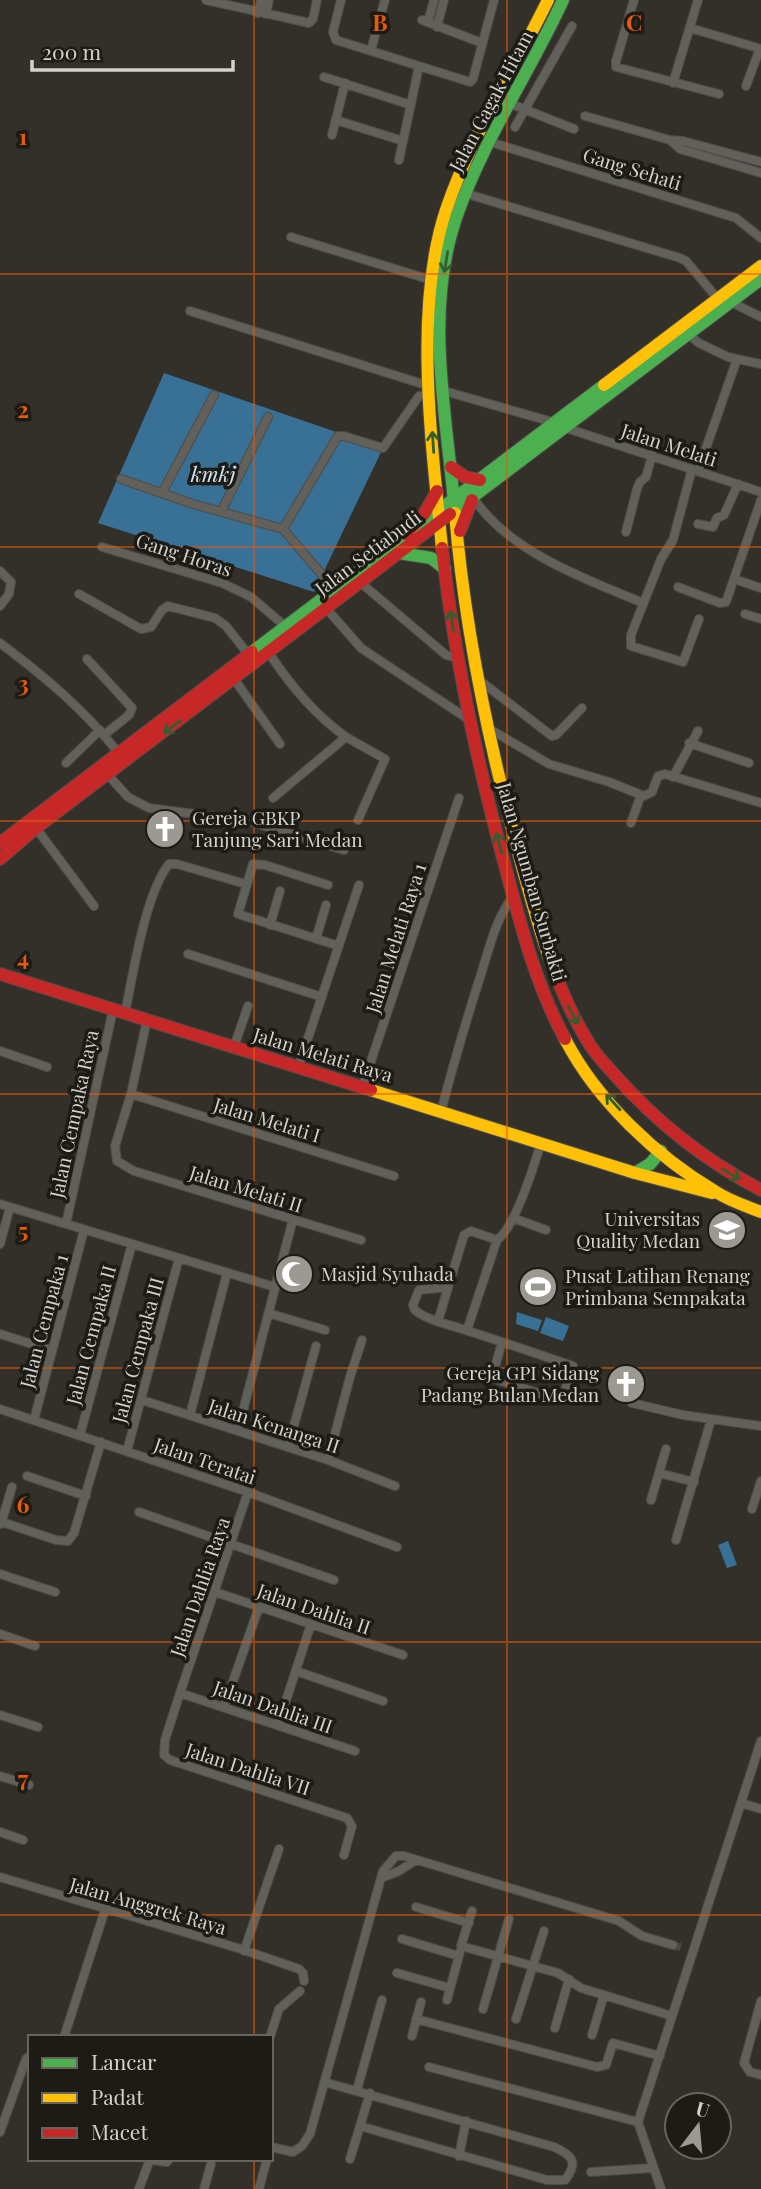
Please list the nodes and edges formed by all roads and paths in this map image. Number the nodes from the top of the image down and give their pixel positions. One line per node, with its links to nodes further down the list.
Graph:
1 (206, 0): 14 (street)
2 (261, 0): 14 (street)
3 (269, 0): 14 (street)
4 (317, 0): 14 (street)
5 (341, 0): 19 (street)
6 (385, 0): 19 (street)
7 (434, 0): 16 (street)
8 (444, 0): 16 (street)
9 (494, 0): 18 (street)
10 (548, 0): 20 (main road, Jalan Gagak Hitam)
11 (563, 0): 20 (main road, Jalan Gagak Hitam)
12 (634, 0): 25 (street)
13 (698, 0): 17 (street)
14 (262, 13)
15 (572, 26): 22 (street)
16 (436, 27): 18 (street)
17 (690, 28): 25 (street); 26 (street)
18 (482, 43): 21 (street)
19 (372, 51): 21 (street)
20 (528, 58): 22 (street); 28 (main road, Jalan Gagak Hitam); 47 (main road, Jalan Gagak Hitam)
21 (419, 66): 29 (street)
22 (549, 69): 30 (street)
23 (324, 77): 24 (street)
24 (345, 83): 29 (street); 32 (street)
25 (673, 83): 27 (street)
26 (746, 86)
27 (719, 94)
28 (509, 103): 30 (street); 38 (main road, Jalan Gagak Hitam)
29 (411, 105): 37 (street)
30 (524, 110): 33 (street); 34 (street)
31 (585, 116): 36 (street)
32 (336, 120): 35 (street); 37 (street)
33 (515, 127)
34 (574, 129)
35 (332, 135)
36 (670, 140): 40 (street); 41 (street)
37 (403, 141): 39 (street)
38 (487, 141): 42 (main road, Jalan Gagak Hitam); 44 (street, Gang Sehati)
39 (399, 160)
40 (761, 163)
41 (761, 173)
42 (464, 193): 48 (street); 55 (main road, Jalan Gagak Hitam, one-way to 55)
43 (291, 237): 47 (street)
44 (761, 238)
45 (761, 266): 48 (main road, Jalan Setiabudi)
46 (761, 279): 48 (main road, Jalan Setiabudi)
47 (431, 280): 55 (main road, Jalan Gagak Hitam)
48 (724, 301): 50 (street); 51 (main road, Jalan Setiabudi); 52 (main road, Jalan Setiabudi)
49 (190, 311): 55 (street, Jalan Melati)
50 (761, 317)
51 (688, 335): 52 (main road, Jalan Setiabudi); 53 (street)
52 (654, 354): 58 (main road, Jalan Setiabudi)
53 (737, 359): 54 (street); 61 (street)
54 (761, 363)
55 (433, 390): 58 (street, Jalan Melati); 60 (main road, Jalan Gagak Hitam); 65 (main road, Jalan Gagak Hitam, one-way to 55); 74 (street)
56 (214, 396): 67 (street)
57 (268, 417): 71 (street)
58 (561, 425): 59 (street, Jalan Melati); 63 (main road, Jalan Setiabudi); 68 (main road, Jalan Setiabudi)
59 (652, 455): 61 (street, Jalan Melati); 75 (street)
60 (451, 467): 63 (main road); 70 (main road, Jalan Gagak Hitam)
61 (695, 470): 64 (street, Jalan Melati); 88 (street)
62 (121, 479): 67 (street)
63 (480, 480): 70 (main road, Jalan Setiabudi)
64 (738, 484): 66 (street, Jalan Melati); 73 (street)
65 (437, 491): 72 (main road, Jalan Gagak Hitam); 76 (main road)
66 (761, 492)
67 (162, 493): 71 (street)
68 (473, 499): 70 (main road, Jalan Setiabudi); 77 (main road); 88 (street)
69 (761, 500): 82 (street)
70 (455, 506): 72 (main road, Jalan Setiabudi); 77 (main road, Jalan Ngumban Surbakti)
71 (221, 512): 74 (street)
72 (440, 516): 76 (main road, Jalan Setiabudi); 79 (main road, Jalan Setiabudi); 80 (main road, Jalan Ngumban Surbakti)
73 (698, 524)
74 (283, 530): 86 (street)
75 (626, 532)
76 (405, 534): 86 (main road, Jalan Setiabudi)
77 (458, 540): 101 (main road, Jalan Ngumban Surbakti)
78 (102, 547): 94 (street, Gang Horas)
79 (400, 553): 80 (main road); 83 (main road, Jalan Setiabudi)
80 (445, 569): 98 (main road, Jalan Ngumban Surbakti, one-way to 80)
81 (0, 571): 89 (street)
82 (734, 579): 84 (street); 85 (street)
83 (360, 583): 90 (main road, Jalan Setiabudi); 98 (street)
84 (678, 587)
85 (761, 588)
86 (334, 589): 94 (main road, Jalan Setiabudi)
87 (79, 594): 97 (street)
88 (643, 603): 92 (street)
89 (0, 606)
90 (326, 608): 96 (main road, Jalan Setiabudi); 103 (street)
91 (745, 614): 93 (street)
92 (699, 619)
93 (761, 620)
94 (286, 627): 96 (main road, Jalan Setiabudi)
95 (0, 643): 106 (street)
96 (267, 648): 97 (main road, Jalan Setiabudi); 100 (main road, Jalan Setiabudi); 107 (street)
97 (248, 654): 110 (main road, Jalan Setiabudi)
98 (457, 658): 103 (main road, Jalan Ngumban Surbakti)
99 (87, 659): 106 (street)
100 (234, 679): 109 (street); 110 (main road, Jalan Setiabudi, one-way to 110)
101 (479, 680): 102 (street); 104 (main road, Jalan Ngumban Surbakti)
102 (582, 708)
103 (468, 719): 129 (main road, Jalan Ngumban Surbakti, one-way to 103)
104 (487, 728): 115 (street); 131 (main road, Jalan Ngumban Surbakti)
105 (698, 731): 108 (street)
106 (102, 733): 110 (street); 111 (street)
107 (346, 737): 116 (street); 119 (street)
108 (689, 743): 112 (street); 114 (street)
109 (280, 744)
110 (122, 758): 113 (main road, Jalan Setiabudi); 122 (main road, Jalan Setiabudi)
111 (66, 763)
112 (749, 763)
113 (108, 775): 121 (main road, Jalan Setiabudi); 123 (street)
114 (673, 776): 115 (street); 118 (street)
115 (640, 794): 120 (street)
116 (273, 798)
117 (459, 798): 146 (street, Jalan Melati Raya 1)
118 (761, 803)
119 (358, 820)
120 (631, 823)
121 (36, 828): 124 (main road, Jalan Setiabudi); 132 (street)
122 (0, 843)
123 (344, 850)
124 (0, 859)
125 (242, 883): 140 (street, Jalan Cempaka Raya)
126 (328, 885): 133 (street)
127 (359, 885): 135 (street)
128 (280, 891): 133 (street)
129 (515, 903): 131 (main road); 148 (street); 150 (main road, Jalan Ngumban Surbakti, one-way to 129)
130 (326, 905): 134 (street)
131 (532, 905): 153 (main road, Jalan Ngumban Surbakti, one-way to 153)
132 (94, 906)
133 (270, 925): 134 (street)
134 (316, 939): 135 (street)
135 (338, 946): 138 (street)
136 (188, 954): 138 (street)
137 (0, 974): 140 (main road, Jalan Melati Raya)
138 (322, 997): 145 (street)
139 (248, 1006): 142 (street)
140 (119, 1012): 141 (main road, Jalan Melati Raya); 160 (street, Jalan Cempaka Raya)
141 (148, 1020): 142 (main road, Jalan Melati Raya); 147 (street)
142 (234, 1047): 145 (main road, Jalan Melati Raya)
143 (0, 1051): 144 (street)
144 (47, 1067)
145 (298, 1068): 146 (main road, Jalan Melati Raya)
146 (362, 1088): 148 (main road, Jalan Melati Raya)
147 (131, 1094): 152 (street, Jalan Melati I); 159 (street, Jalan Melati II)
148 (441, 1112): 149 (main road, Jalan Melati Raya)
149 (541, 1143): 151 (main road, Jalan Melati Raya); 158 (street)
150 (661, 1151): 151 (main road); 154 (main road, Jalan Ngumban Surbakti)
151 (635, 1173): 154 (main road, Jalan Melati Raya)
152 (394, 1175)
153 (761, 1190)
154 (719, 1194): 157 (main road, Jalan Ngumban Surbakti)
155 (0, 1204): 156 (street)
156 (10, 1207): 160 (street); 165 (street)
157 (761, 1212)
158 (513, 1218): 162 (street); 164 (street)
159 (293, 1219): 163 (street, Jalan Melati II); 169 (street)
160 (66, 1224): 161 (street)
161 (84, 1230): 166 (street); 179 (street, Jalan Cempaka 1)
162 (546, 1230)
163 (361, 1240)
164 (497, 1240): 170 (street); 174 (street)
165 (0, 1244)
166 (132, 1244): 167 (street); 188 (street, Jalan Cempaka II)
167 (179, 1258): 168 (street); 180 (street, Jalan Cempaka III)
168 (227, 1273): 169 (street); 183 (street)
169 (275, 1287): 171 (street)
170 (448, 1287): 172 (street); 172 (street)
171 (268, 1312): 173 (street); 187 (street)
172 (438, 1321): 174 (street)
173 (325, 1330)
174 (467, 1330): 177 (street)
175 (0, 1334): 179 (street)
176 (362, 1340): 193 (street)
177 (502, 1342): 177 (street)
178 (316, 1346): 190 (street)
179 (51, 1350): 184 (street, Jalan Cempaka 1)
180 (142, 1400): 183 (street, Jalan Kenanga II); 192 (street, Jalan Cempaka III)
181 (632, 1403): 185 (street)
182 (0, 1409): 184 (street, Jalan Teratai)
183 (190, 1415): 187 (street, Jalan Kenanga II)
184 (34, 1420): 188 (street, Jalan Teratai)
185 (711, 1420): 186 (street); 197 (street)
186 (761, 1426)
187 (237, 1430): 190 (street, Jalan Kenanga II)
188 (80, 1435): 189 (street, Jalan Teratai)
189 (101, 1442): 192 (street, Jalan Teratai); 201 (street)
190 (288, 1447): 193 (street, Jalan Kenanga II)
191 (666, 1449): 194 (street)
192 (127, 1451): 200 (street, Jalan Teratai)
193 (328, 1460): 198 (street, Jalan Kenanga II)
194 (659, 1473): 197 (street); 202 (street)
195 (27, 1476): 201 (street)
196 (761, 1481): 203 (street)
197 (694, 1482): 206 (street)
198 (395, 1486)
199 (12, 1487): 205 (street)
200 (248, 1492): 207 (street, Jalan Dahlia Raya); 208 (street, Jalan Teratai)
201 (86, 1496): 205 (street)
202 (651, 1500)
203 (752, 1509)
204 (139, 1512): 207 (street)
205 (1, 1524)
206 (676, 1540)
207 (231, 1543): 210 (street); 212 (street, Jalan Dahlia Raya)
208 (397, 1547)
209 (0, 1574): 211 (street)
210 (334, 1580)
211 (55, 1592)
212 (215, 1592): 213 (street, Jalan Dahlia II); 219 (street, Jalan Dahlia Raya)
213 (259, 1607): 214 (street, Jalan Dahlia II); 221 (street)
214 (312, 1624): 217 (street, Jalan Dahlia II); 218 (street)
215 (0, 1634): 216 (street)
216 (35, 1646)
217 (403, 1656)
218 (296, 1671): 220 (street); 223 (street)
219 (180, 1693): 221 (street, Jalan Dahlia III); 234 (street, Jalan Dahlia VII)
220 (383, 1701)
221 (224, 1707): 223 (street, Jalan Dahlia III)
222 (0, 1715): 224 (street)
223 (278, 1726): 226 (street, Jalan Dahlia III)
224 (38, 1727)
225 (761, 1741): 229 (street)
226 (355, 1751)
227 (0, 1776): 228 (street)
228 (29, 1785)
229 (741, 1803): 230 (street); 262 (street)
230 (761, 1809)
231 (0, 1832): 232 (street)
232 (23, 1840)
233 (279, 1849): 247 (street)
234 (344, 1855)
235 (416, 1860): 237 (street); 237 (street); 245 (street)
236 (0, 1877): 239 (street, Jalan Anggrek Raya)
237 (381, 1878): 274 (street)
238 (416, 1907): 242 (street)
239 (104, 1910): 247 (street, Jalan Anggrek Raya); 266 (street)
240 (472, 1911): 242 (street)
241 (509, 1919): 249 (street)
242 (468, 1923): 246 (street)
243 (544, 1931): 250 (street)
244 (402, 1939): 248 (street)
245 (673, 1945)
246 (461, 1946): 248 (street); 249 (street)
247 (244, 1951): 253 (street, Jalan Anggrek Raya)
248 (459, 1956): 254 (street)
249 (497, 1956): 250 (street); 261 (street)
250 (533, 1966): 252 (street); 264 (street)
251 (397, 1973): 254 (street)
252 (569, 1979): 256 (street); 265 (street)
253 (304, 1981)
254 (450, 1988): 258 (street)
255 (300, 1991): 267 (street)
256 (604, 1995): 262 (street); 268 (street)
257 (382, 2000): 275 (street)
258 (447, 2000)
259 (761, 2001): 273 (street)
260 (421, 2002): 263 (street)
261 (482, 2009)
262 (672, 2016): 270 (street)
263 (416, 2019): 269 (street); 270 (street)
264 (516, 2019)
265 (555, 2028)
266 (65, 2035)
267 (271, 2035)
268 (592, 2035)
269 (412, 2036)
270 (660, 2056): 278 (street)
271 (28, 2058): 280 (street)
272 (429, 2067): 278 (street)
273 (761, 2075)
274 (324, 2082): 275 (street); 281 (street)
275 (357, 2090): 276 (street)
276 (370, 2093): 277 (street); 279 (street)
277 (466, 2122): 282 (street); 282 (street)
278 (638, 2122): 287 (street)
279 (360, 2126): 282 (street); 283 (street)
280 (0, 2132)
281 (273, 2147)
282 (458, 2156)
283 (351, 2160)
284 (151, 2161): 289 (street)
285 (266, 2161): 291 (street)
286 (211, 2164): 290 (street)
287 (653, 2168): 288 (street); 292 (street)
288 (591, 2172)
289 (139, 2189)
290 (204, 2189)
291 (258, 2189)
292 (661, 2189)

